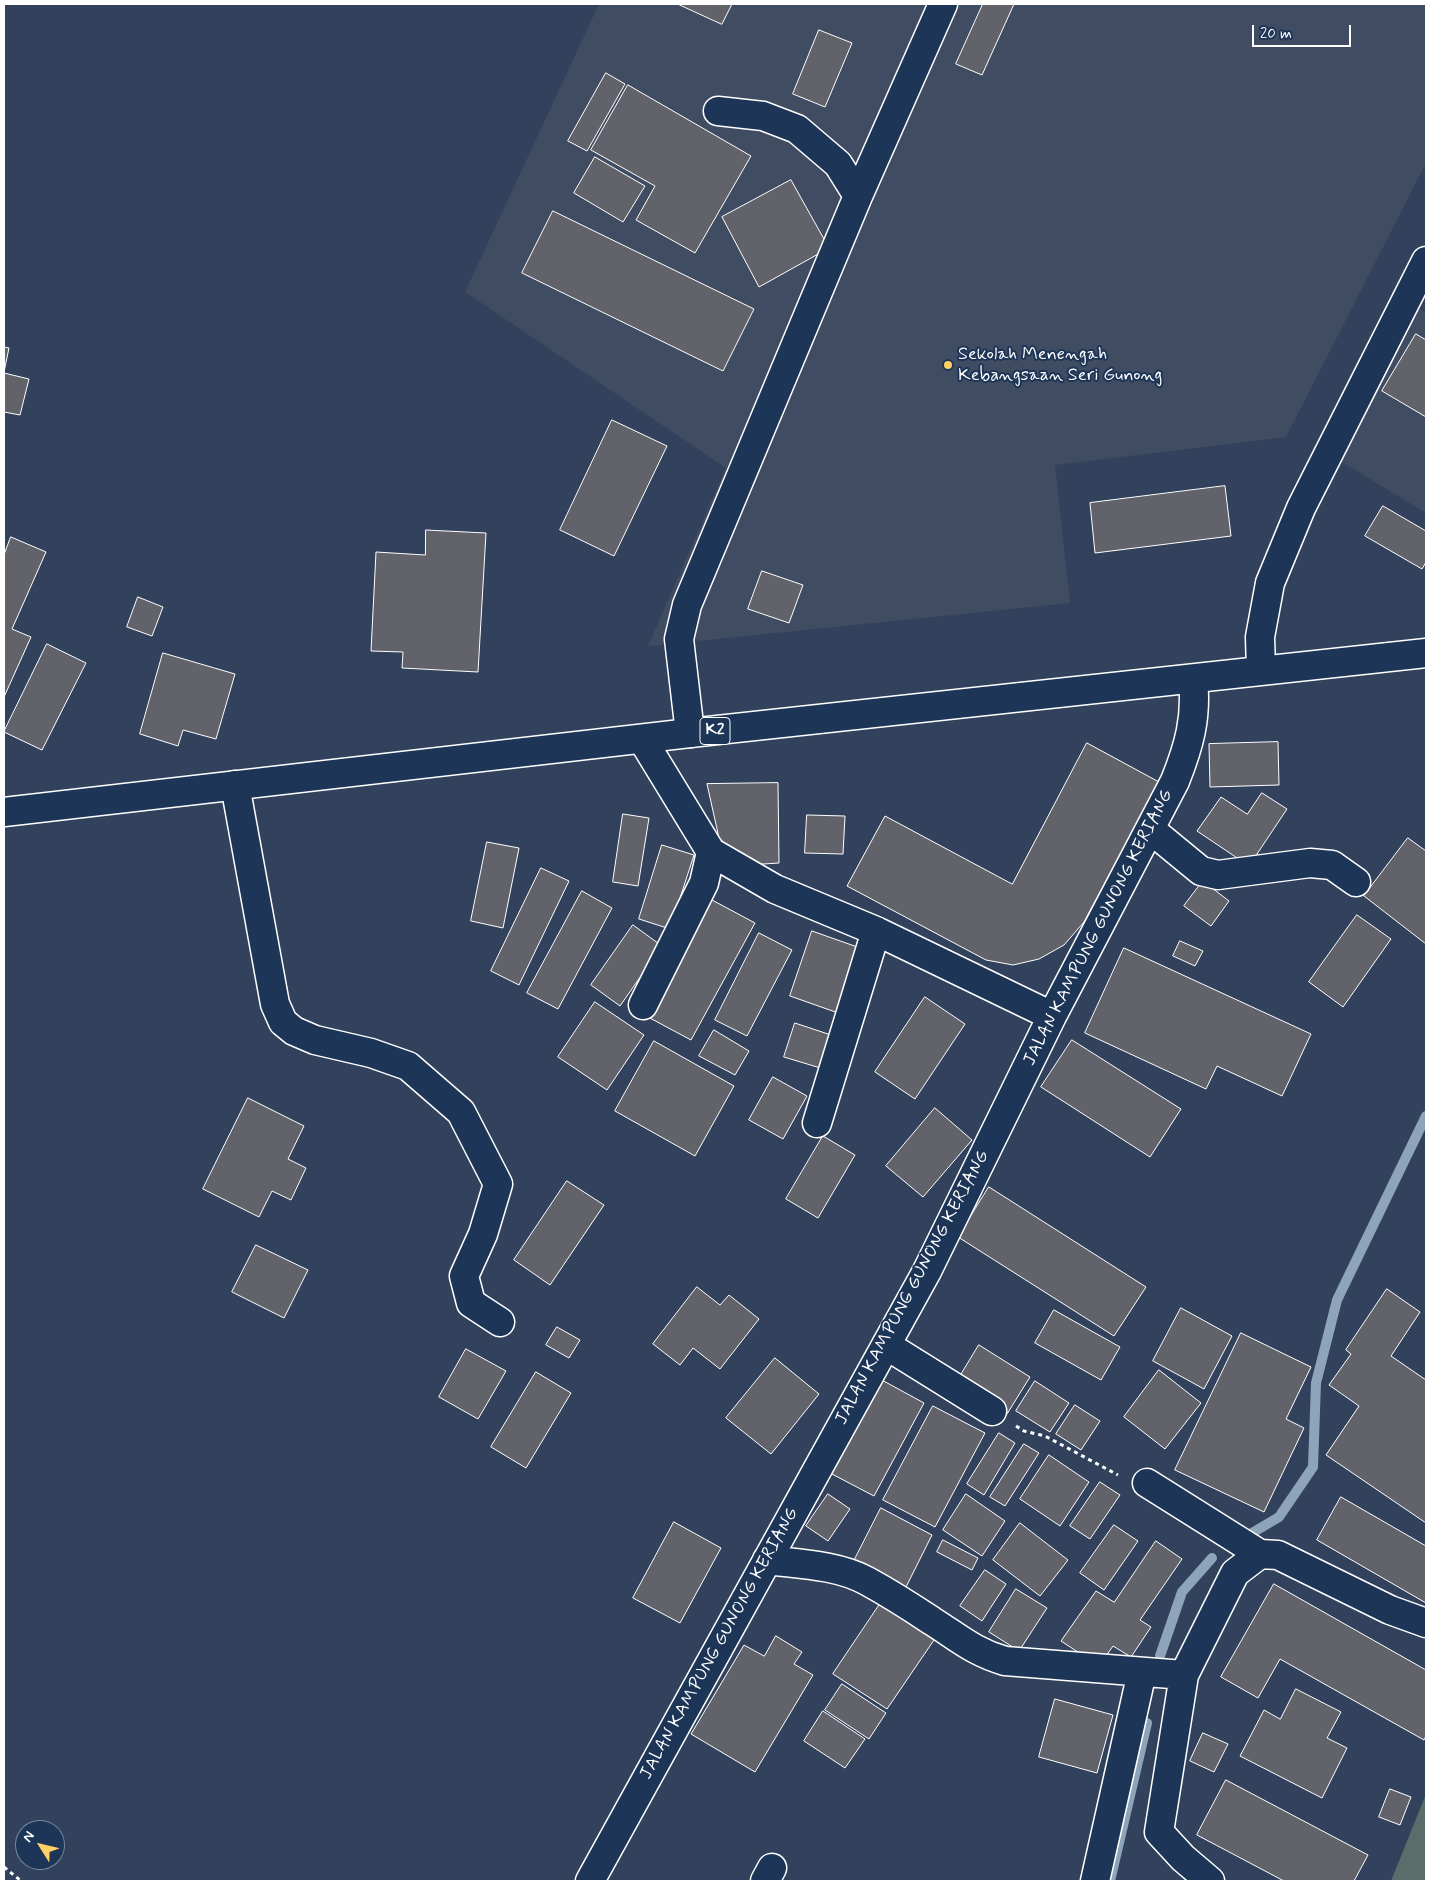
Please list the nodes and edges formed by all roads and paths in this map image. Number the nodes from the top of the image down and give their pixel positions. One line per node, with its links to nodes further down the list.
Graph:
1 (942, 4): 3 (street)
2 (718, 111): 3 (street)
3 (858, 196): 8 (street)
4 (1426, 261): 6 (street)
5 (1426, 653): 6 (street, K2)
6 (1262, 670): 7 (street, K2)
7 (1193, 680): 8 (street, K2); 12 (street, JALAN KAMPUNG GUNONG KERIANG)
8 (690, 733): 9 (street, K2)
9 (642, 740): 10 (street, K2); 13 (street)
10 (235, 784): 11 (street, K2); 19 (street)
11 (4, 812)
12 (1150, 829): 14 (street); 17 (street, JALAN KAMPUNG GUNONG KERIANG)
13 (711, 852): 15 (street); 16 (street)
14 (1356, 882)
15 (876, 931): 17 (street); 18 (street)
16 (643, 1005)
17 (1052, 1016): 20 (street, JALAN KAMPUNG GUNONG KERIANG)
18 (817, 1123)
19 (500, 1322)
20 (890, 1338): 21 (street); 24 (street, JALAN KAMPUNG GUNONG KERIANG)
21 (992, 1411): 22 (path)
22 (1147, 1483): 23 (street)
23 (1260, 1554): 25 (street); 27 (street)
24 (767, 1560): 26 (street); 30 (street, JALAN KAMPUNG GUNONG KERIANG)
25 (1426, 1623)
26 (1142, 1672): 27 (street); 31 (street)
27 (1184, 1675): 32 (street)
28 (4, 1866): 29 (path)
29 (21, 1881)
30 (590, 1881)
31 (1095, 1881)
32 (1210, 1881)

